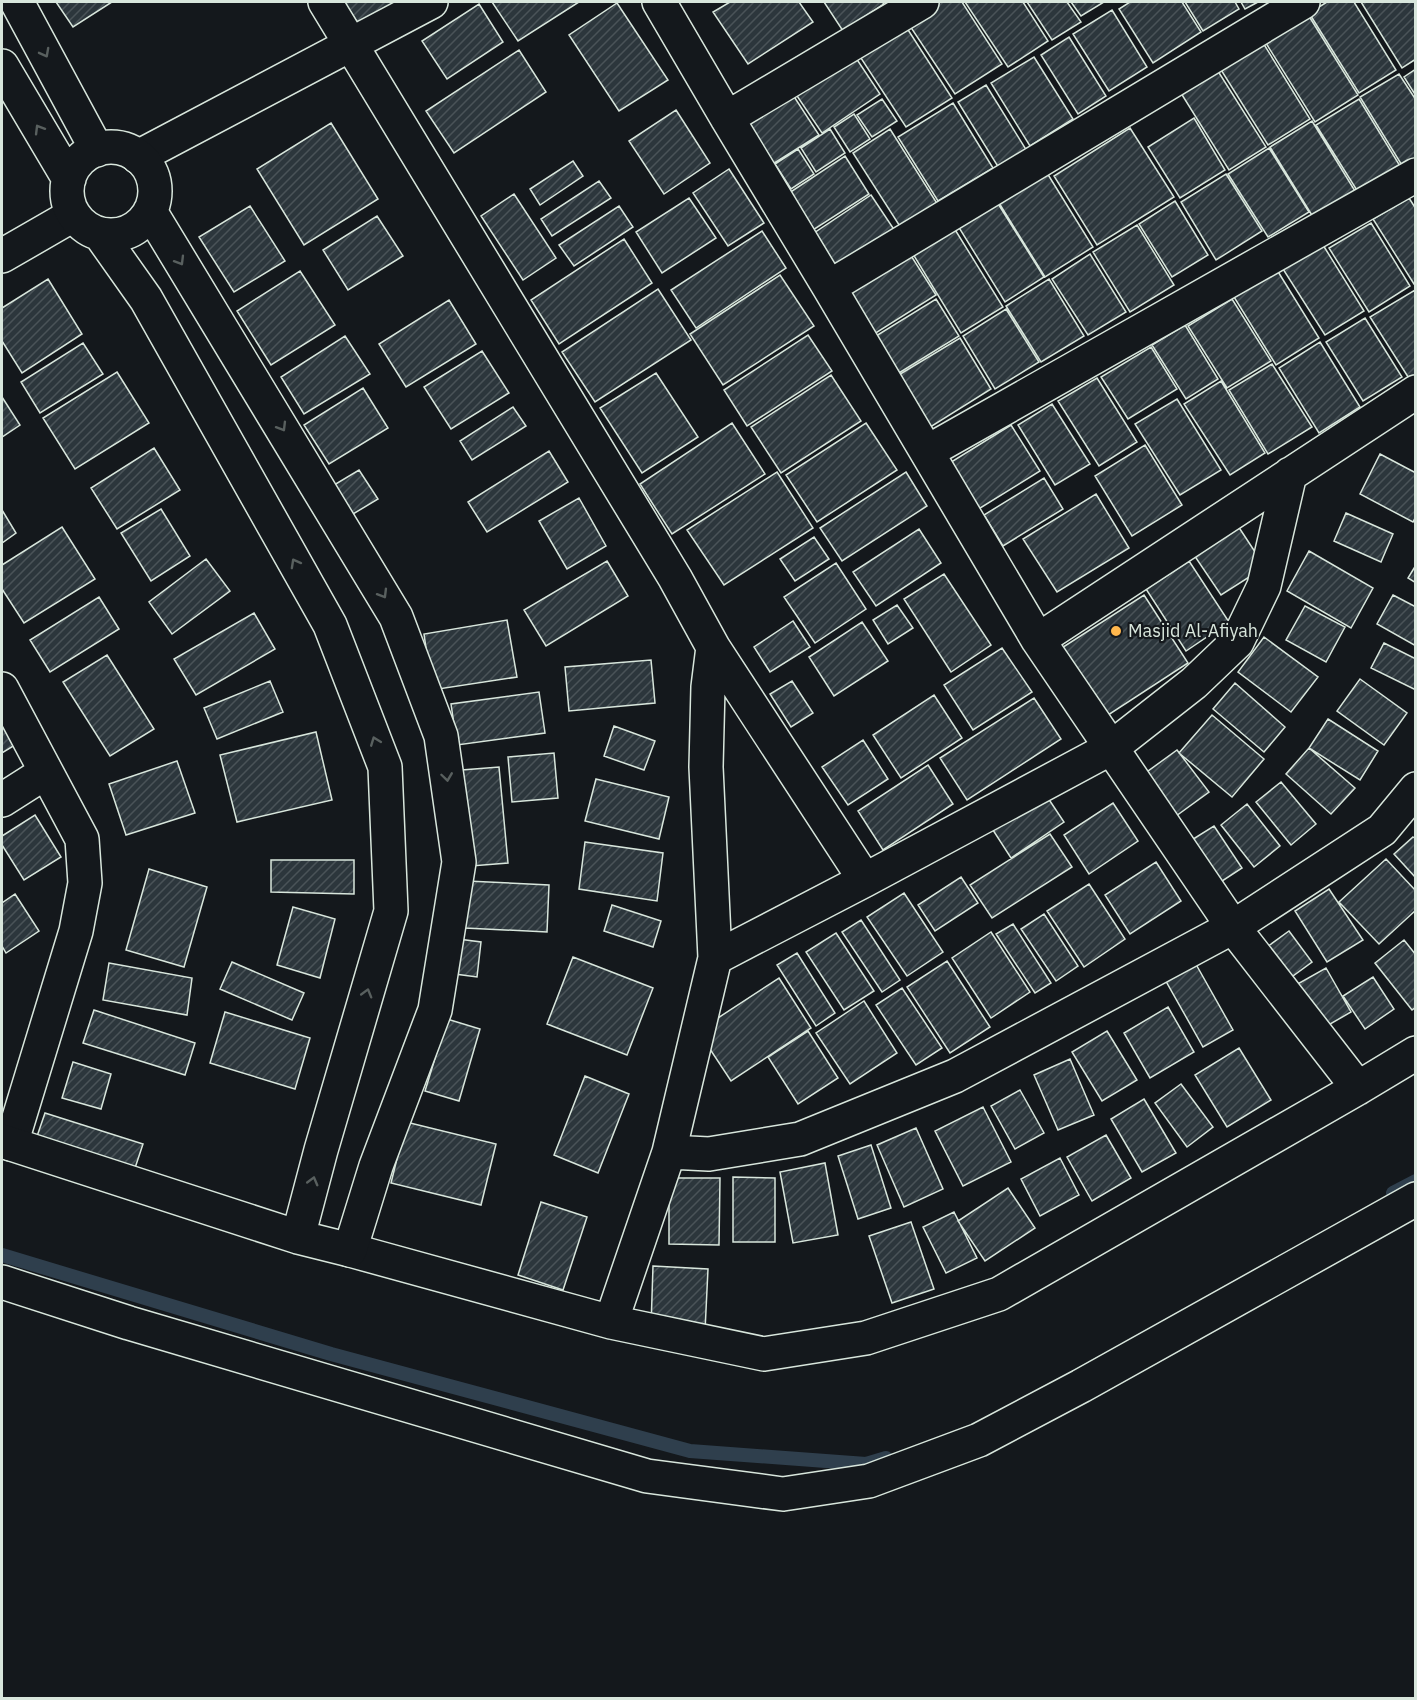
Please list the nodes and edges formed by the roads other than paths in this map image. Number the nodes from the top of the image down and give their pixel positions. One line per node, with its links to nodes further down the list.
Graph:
1 (17, 2): 10 (street, one-way to 10)
2 (325, 2): 7 (street)
3 (431, 2): 7 (street)
4 (659, 2): 9 (street)
5 (922, 2): 9 (street)
6 (1303, 2): 18 (street)
7 (350, 46): 11 (street); 23 (street)
8 (2, 66): 13 (street, one-way to 8)
9 (727, 118): 18 (street)
10 (97, 150): 11 (street); 13 (street)
11 (138, 157): 14 (street)
12 (1416, 175): 20 (street)
13 (69, 179): 15 (street)
14 (150, 211): 16 (street); 38 (street, one-way to 38)
15 (73, 215): 16 (street); 17 (street)
16 (100, 234): 37 (street, one-way to 16)
17 (2, 256)
18 (829, 287): 20 (street)
19 (1416, 392): 21 (street)
20 (927, 452): 22 (street)
21 (1290, 474): 22 (street); 25 (street)
22 (1038, 640): 25 (street)
23 (713, 647): 29 (street); 31 (street)
24 (2, 689): 26 (street)
25 (1111, 748): 29 (street); 30 (street)
26 (46, 772): 28 (street); 34 (street)
27 (1416, 789): 30 (street)
28 (2, 800)
29 (866, 880): 31 (street)
30 (1233, 927): 33 (street); 35 (street)
31 (715, 958): 35 (street)
32 (1416, 1053): 33 (street)
33 (1358, 1088): 40 (street)
34 (6, 1143): 37 (street)
35 (669, 1152): 40 (street)
36 (1416, 1199): 39 (street)
37 (298, 1237): 38 (street)
38 (350, 1250): 40 (street)
39 (2, 1282)
40 (610, 1322)

